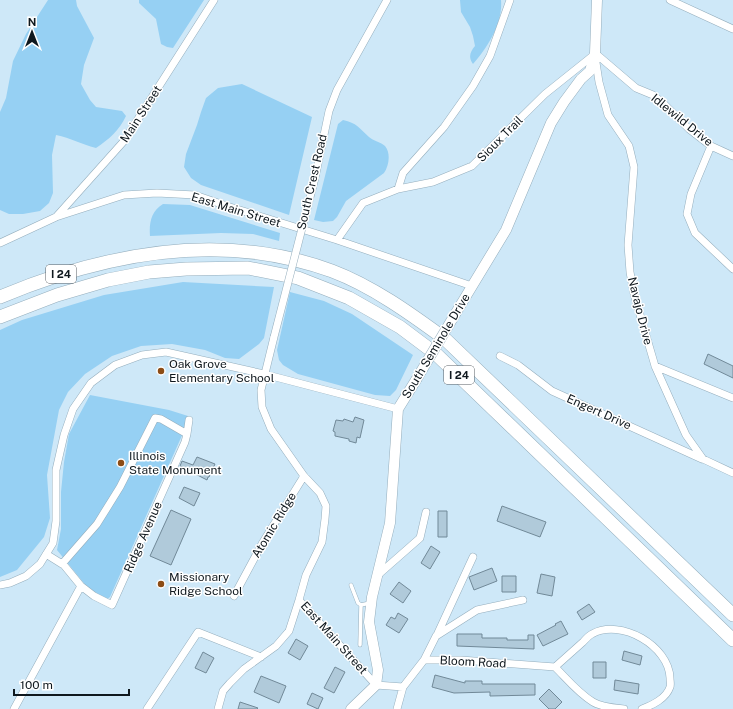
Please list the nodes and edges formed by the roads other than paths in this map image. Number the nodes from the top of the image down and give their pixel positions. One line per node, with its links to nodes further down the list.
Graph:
1 (214, 0): 11 (street, Main Street)
2 (386, 0): 20 (street, South Crest Road, bridge)
3 (510, 0): 10 (street)
4 (597, 0): 7 (street, South Seminole Drive)
5 (670, 0): 6 (street)
6 (733, 28)
7 (595, 54): 8 (street, Idlewild Drive); 10 (street, Sioux Trail); 15 (street, South Seminole Drive); 19 (street, Navajo Drive)
8 (711, 146): 9 (street, Idlewild Drive); 14 (street)
9 (733, 156)
10 (398, 189): 12 (street, Sioux Trail)
11 (56, 217): 12 (street, East Main Street); 13 (street, East Main Street)
12 (337, 240): 15 (street, East Main Street)
13 (0, 243)
14 (733, 269)
15 (472, 286): 22 (street, South Seminole Drive, bridge)
16 (0, 297): 41 (highway, I 24)
17 (0, 317): 43 (highway, I 24)
18 (500, 356): 25 (street, Engert Drive)
19 (655, 366): 21 (street); 25 (street, Navajo Drive)
20 (264, 374): 22 (street); 27 (street, East Main Street); 29 (street)
21 (733, 398)
22 (398, 409): 32 (street, South Seminole Drive)
23 (189, 420): 24 (street, Ridge Avenue)
24 (187, 434): 31 (street); 35 (street, Ridge Avenue)
25 (703, 460): 26 (street)
26 (733, 473)
27 (304, 476): 36 (street, Atomic Ridge); 37 (street, East Main Street)
28 (426, 512): 32 (street)
29 (46, 554): 31 (street, Ridge Avenue); 33 (street)
30 (473, 557): 42 (street)
31 (62, 564): 35 (street, Ridge Avenue)
32 (379, 574): 39 (street, South Seminole Drive)
33 (0, 585)
34 (351, 585): 40 (lane)
35 (81, 586): 50 (street)
36 (234, 596)
37 (299, 600): 45 (street); 48 (street, East Main Street)
38 (523, 600): 42 (street)
39 (371, 603): 40 (lane); 48 (street, South Seminole Drive)
40 (361, 605): 44 (lane)
41 (733, 615)
42 (436, 636): 46 (street)
43 (733, 640)
44 (360, 645)
45 (261, 657): 51 (street); 52 (street)
46 (424, 660): 47 (street, Bloom Road); 49 (street, Bloom Road)
47 (556, 667): 55 (street); 56 (street)
48 (376, 685): 49 (street); 53 (street)
49 (403, 687): 54 (street)
50 (14, 709)
51 (147, 709)
52 (218, 709)
53 (351, 709)
54 (397, 709)
55 (624, 709)
56 (642, 709)

